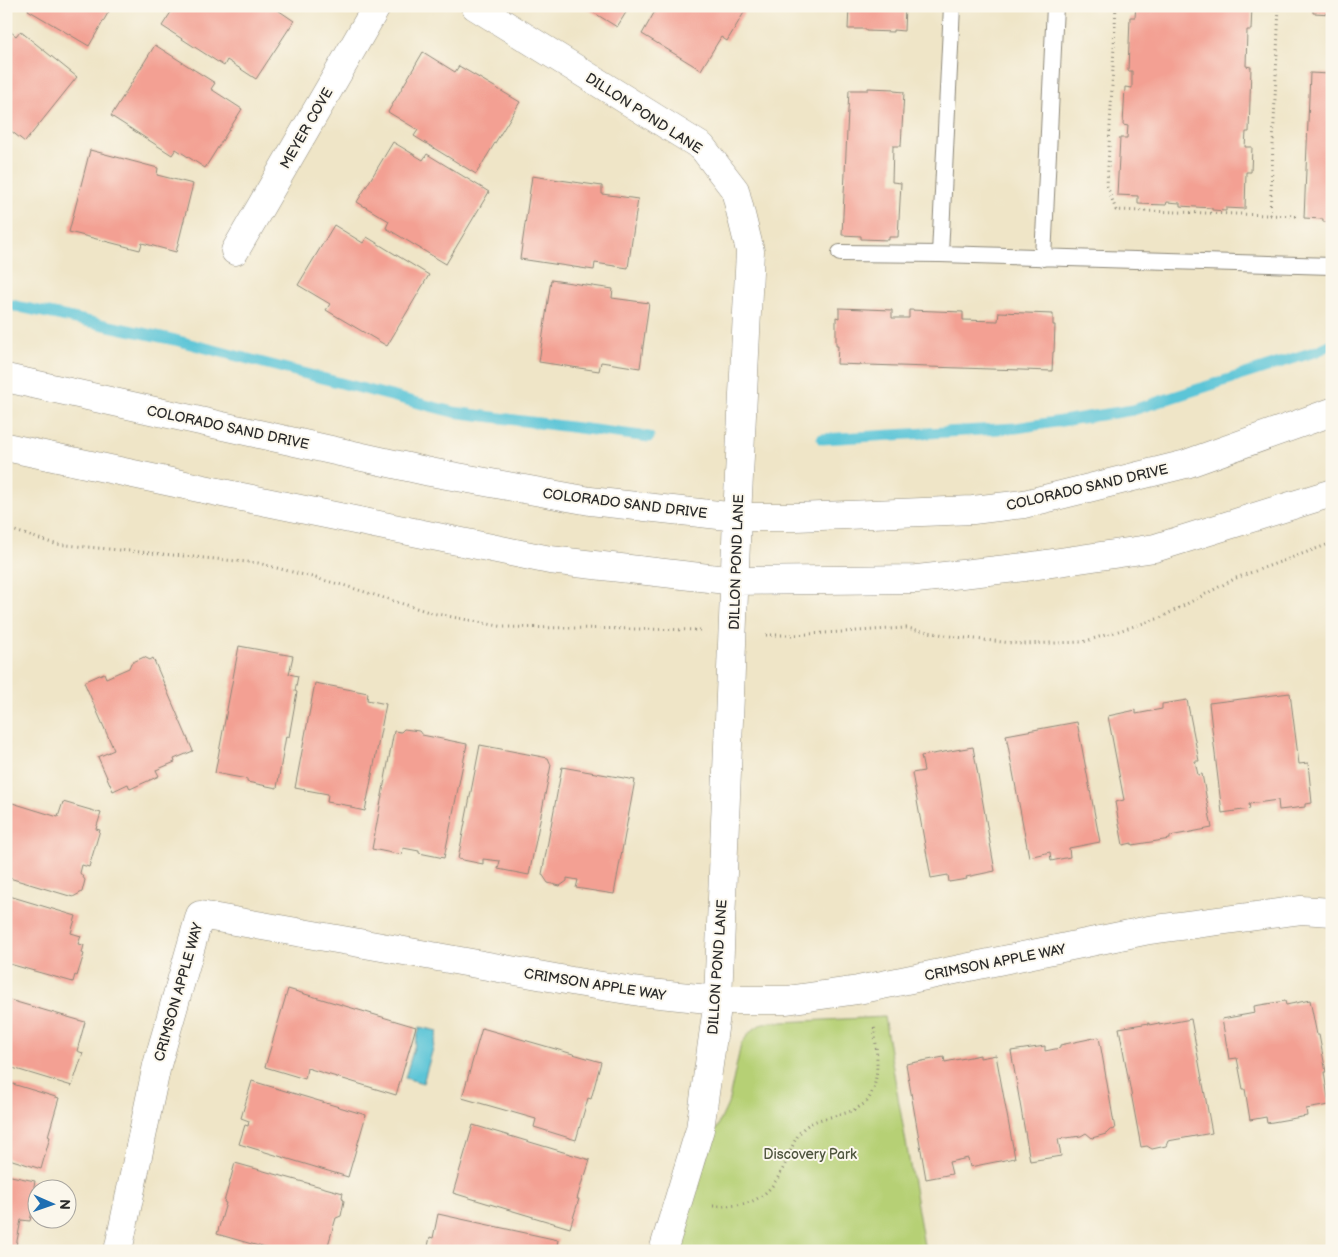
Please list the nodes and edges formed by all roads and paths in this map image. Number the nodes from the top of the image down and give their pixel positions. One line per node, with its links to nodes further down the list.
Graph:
1 (376, 6): 9 (street, MEYER COVE)
2 (475, 6): 18 (street, DILLON POND LANE)
3 (952, 6): 11 (lane)
4 (1054, 6): 12 (lane)
5 (1116, 6): 7 (path)
6 (1279, 6): 7 (path)
7 (1270, 215): 8 (path)
8 (1298, 216)
9 (235, 251)
10 (840, 253): 11 (lane)
11 (940, 254): 12 (lane)
12 (1043, 258): 13 (lane)
13 (1332, 266)
14 (6, 378): 18 (street, COLORADO SAND DRIVE)
15 (1332, 412): 18 (street, COLORADO SAND DRIVE)
16 (6, 447): 21 (street)
17 (1332, 493): 21 (street)
18 (737, 517): 21 (street, DILLON POND LANE)
19 (6, 528): 22 (path)
20 (1332, 543): 23 (path)
21 (735, 582): 25 (street, DILLON POND LANE)
22 (666, 629)
23 (792, 635)
24 (1332, 912): 25 (street, CRIMSON APPLE WAY)
25 (718, 1000): 28 (street, CRIMSON APPLE WAY); 29 (street, DILLON POND LANE)
26 (874, 1024): 27 (path)
27 (707, 1206)
28 (118, 1251)
29 (663, 1251)

